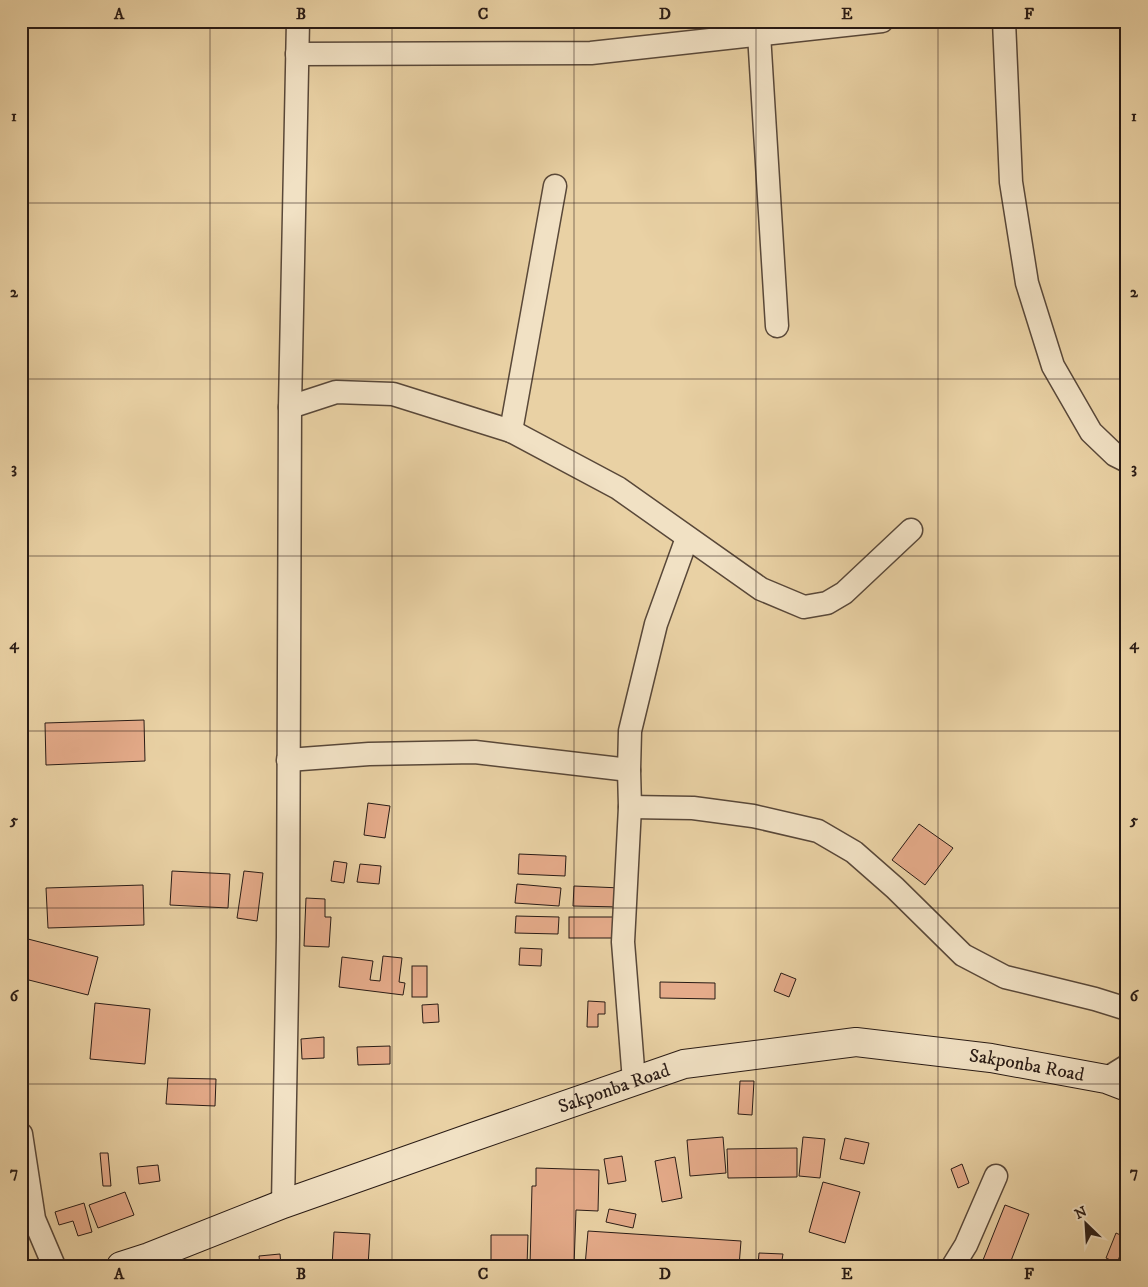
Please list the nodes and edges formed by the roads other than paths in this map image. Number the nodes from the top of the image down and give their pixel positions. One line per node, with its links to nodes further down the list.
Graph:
1 (298, 21): 5 (street)
2 (882, 21): 4 (street)
3 (1004, 21): 10 (street)
4 (759, 34): 5 (street); 7 (street)
5 (297, 54): 8 (street)
6 (555, 186): 9 (street)
7 (777, 326)
8 (290, 407): 9 (street); 13 (street)
9 (511, 431): 12 (street)
10 (1127, 462)
11 (911, 530): 12 (street)
12 (687, 538): 14 (street)
13 (288, 760): 14 (street); 21 (street)
14 (630, 770): 15 (street)
15 (630, 807): 16 (street); 18 (street)
16 (1127, 1009)
17 (1120, 1077): 18 (main road, Sakponba Road)
18 (634, 1082): 21 (main road, Sakponba Road)
19 (21, 1134): 22 (street)
20 (996, 1176): 24 (street)
21 (283, 1204): 23 (main road, Sakponba Road)
22 (54, 1266)
23 (121, 1266)
24 (953, 1266)

